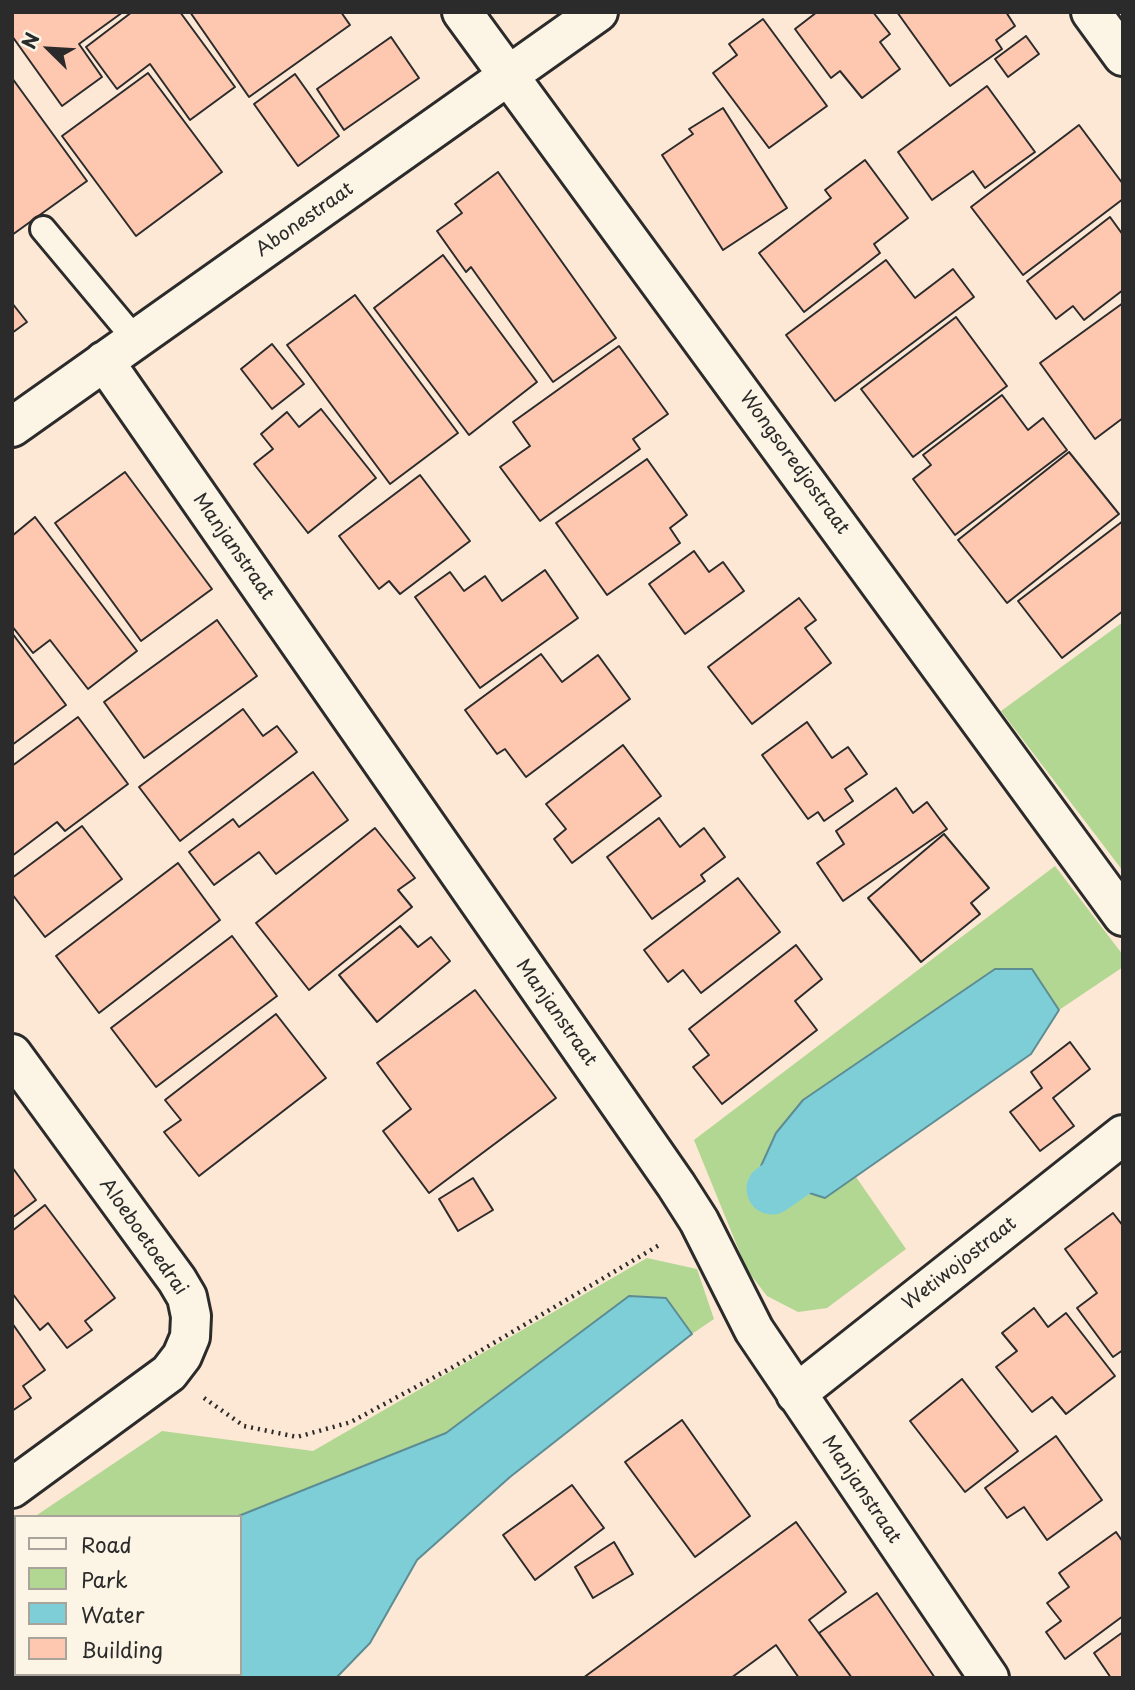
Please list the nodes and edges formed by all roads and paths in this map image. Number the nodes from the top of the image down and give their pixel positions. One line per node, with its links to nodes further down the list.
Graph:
1 (462, 12): 5 (street, Wongsoredjostraat)
2 (598, 12): 5 (street, Abonestraat)
3 (1091, 12): 4 (street)
4 (1123, 56)
5 (511, 75): 7 (street, Abonestraat); 10 (street, Wongsoredjostraat)
6 (43, 229): 7 (lane)
7 (135, 339): 8 (street, Abonestraat)
8 (104, 361): 9 (street, Abonestraat); 13 (street, Manjanstraat)
9 (12, 426)
10 (1123, 916)
11 (12, 1054): 14 (street, Aloeboetoedrai)
12 (1123, 1135): 15 (street, Wetiwojostraat)
13 (699, 1221): 14 (path); 15 (street, Manjanstraat)
14 (169, 1373): 16 (street, Aloeboetoedrai)
15 (796, 1394): 17 (street, Manjanstraat)
16 (12, 1488)
17 (989, 1678)

